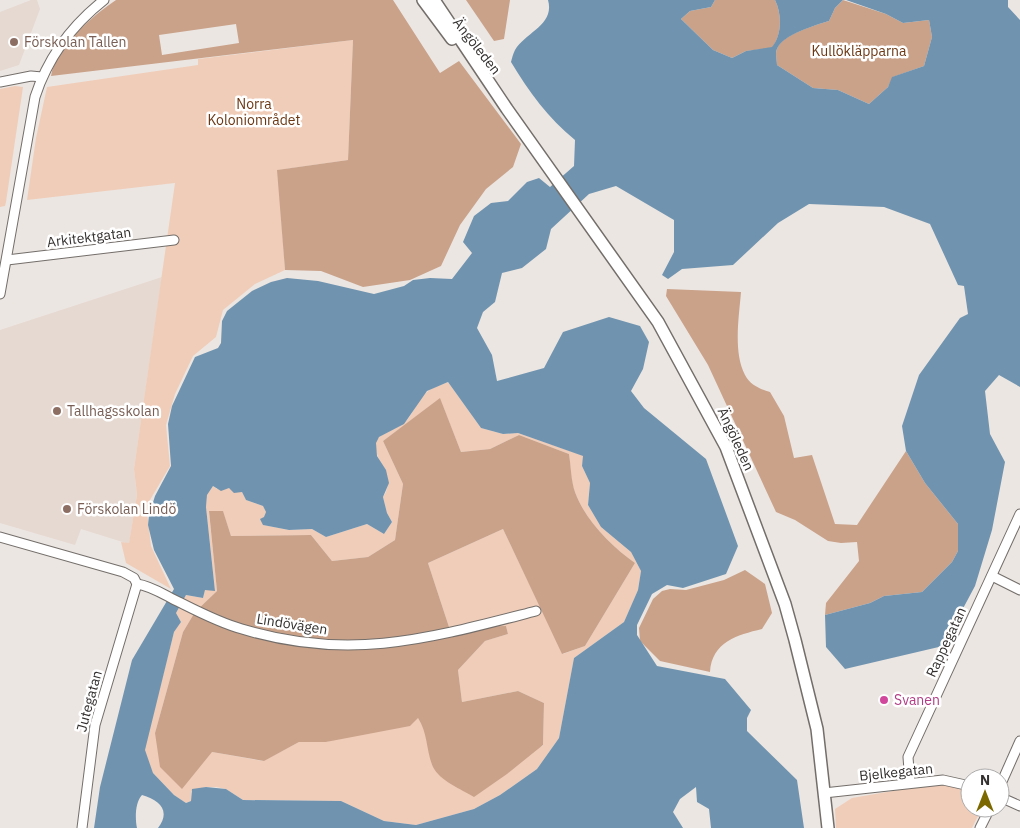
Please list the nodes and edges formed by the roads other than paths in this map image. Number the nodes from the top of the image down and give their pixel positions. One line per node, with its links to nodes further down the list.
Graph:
1 (104, 0): 4 (street)
2 (423, 0): 6 (main road, Ängöleden)
3 (434, 0): 6 (main road, Ängöleden)
4 (42, 77): 5 (street); 8 (street)
5 (0, 82)
6 (507, 109): 20 (main road, Ängöleden)
7 (174, 240): 8 (street, Arkitektgatan)
8 (7, 260): 9 (street)
9 (0, 294)
10 (1020, 514): 12 (street, Rappegatan)
11 (0, 537): 13 (street, Lindövägen)
12 (992, 576): 14 (street); 18 (street, Rappegatan)
13 (137, 584): 15 (street, Lindövägen); 21 (street, Jutegatan)
14 (1020, 590)
15 (536, 612)
16 (1020, 741): 17 (street)
17 (1008, 768)
18 (910, 783): 19 (street, Bjelkegatan); 20 (street, Bjelkegatan)
19 (960, 784)
20 (824, 793): 22 (main road, Ängöleden)
21 (82, 828)
22 (828, 828)

